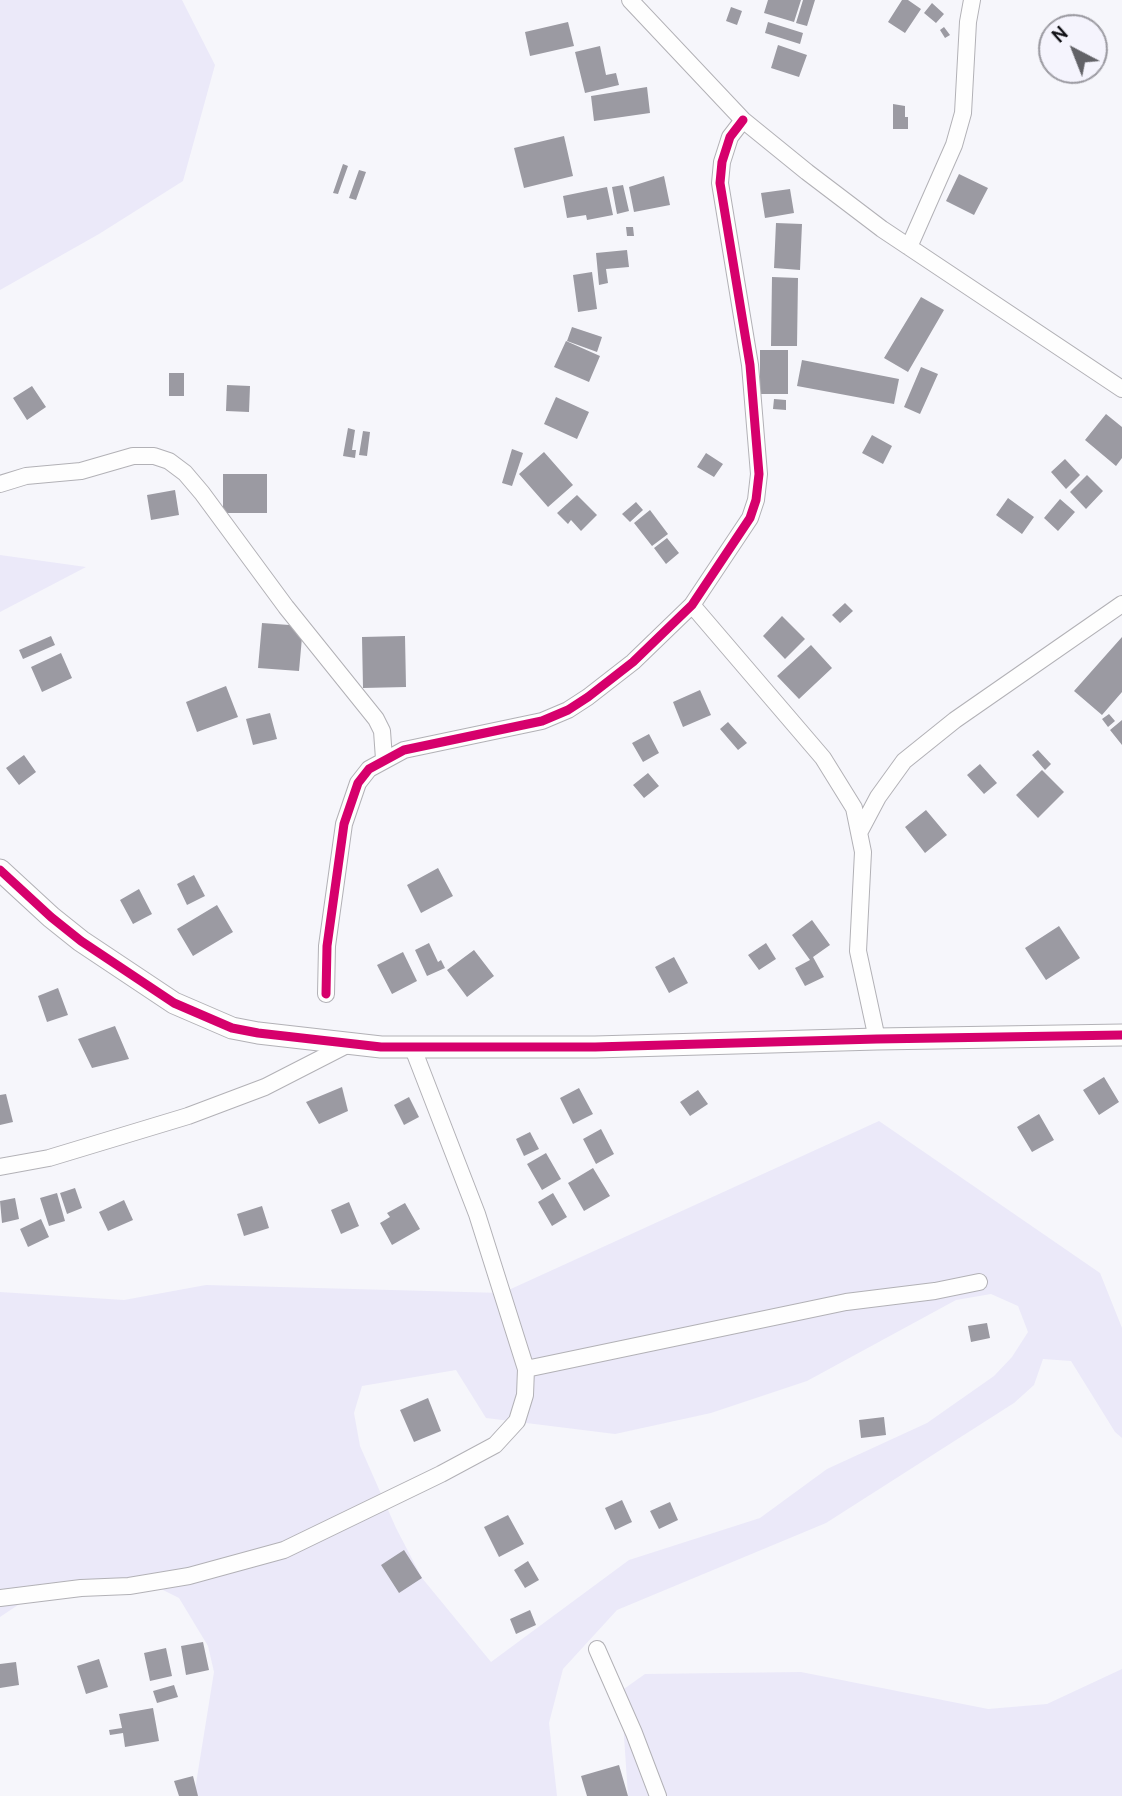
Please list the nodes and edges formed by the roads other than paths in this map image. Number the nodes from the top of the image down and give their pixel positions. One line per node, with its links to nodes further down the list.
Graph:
1 (630, 0): 3 (street)
2 (972, 0): 4 (street)
3 (743, 120): 4 (street); 8 (street)
4 (909, 247): 5 (street)
5 (1122, 389)
6 (0, 484): 9 (street)
7 (1122, 604): 10 (street)
8 (692, 605): 9 (street); 10 (street)
9 (384, 759): 12 (street)
10 (860, 831): 14 (street)
11 (0, 870): 15 (street)
12 (326, 994)
13 (1122, 1035): 14 (street)
14 (877, 1039): 16 (street)
15 (347, 1045): 16 (street); 17 (street)
16 (412, 1046): 19 (street)
17 (0, 1167)
18 (979, 1282): 19 (street)
19 (526, 1368): 20 (street)
20 (0, 1598)
21 (597, 1649): 22 (street)
22 (658, 1796)

